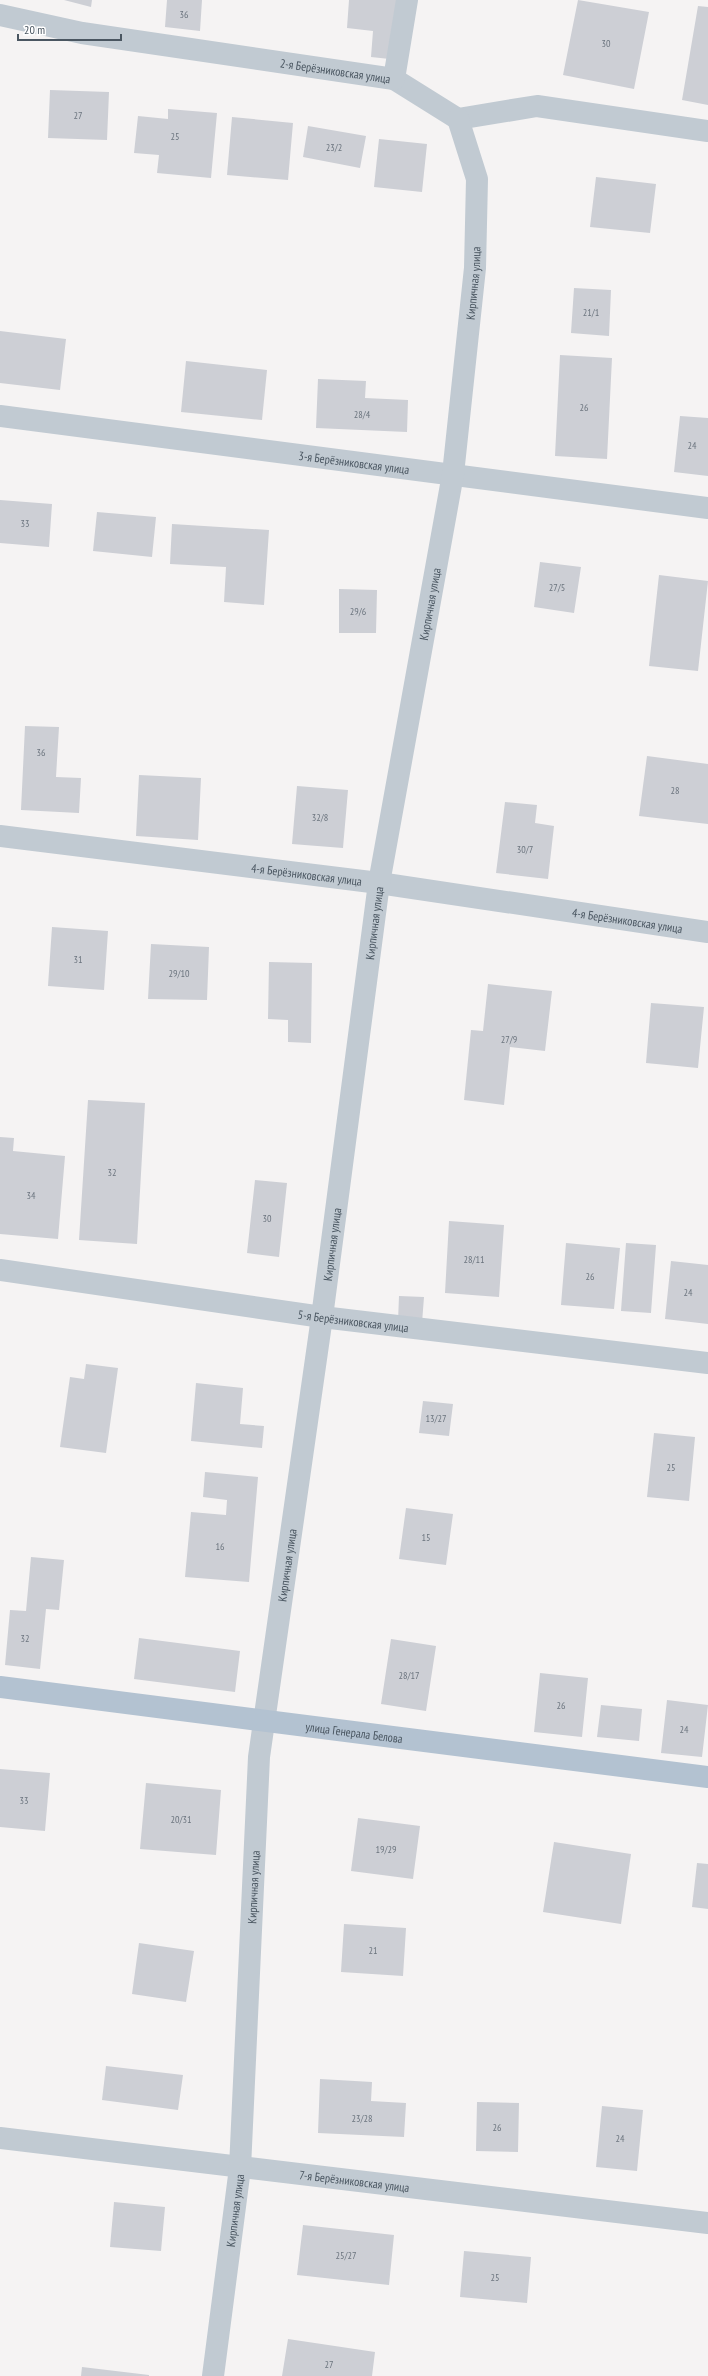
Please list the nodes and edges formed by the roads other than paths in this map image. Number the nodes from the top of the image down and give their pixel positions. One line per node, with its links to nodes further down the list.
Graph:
1 (407, 0): 3 (street)
2 (0, 15): 3 (street, 2-я Берёзниковская улица)
3 (394, 79): 4 (street, 2-я Берёзниковская улица)
4 (458, 119): 5 (street); 7 (street, Кирпичная улица)
5 (708, 131)
6 (0, 416): 7 (street, 3-я Берёзниковская улица)
7 (453, 474): 8 (street, 3-я Берёзниковская улица); 10 (street, Кирпичная улица)
8 (708, 508)
9 (0, 836): 10 (street, 4-я Берёзниковская улица)
10 (379, 883): 11 (street, 4-я Берёзниковская улица); 13 (street, Кирпичная улица)
11 (708, 932)
12 (0, 1270): 13 (street, 5-я Берёзниковская улица)
13 (322, 1317): 14 (street, 5-я Берёзниковская улица); 16 (street, Кирпичная улица)
14 (708, 1363)
15 (0, 1687): 16 (main road, улица Генерала Белова)
16 (264, 1720): 17 (main road, улица Генерала Белова); 19 (street, Кирпичная улица)
17 (708, 1777)
18 (0, 2138): 19 (street, 7-я Берёзниковская улица)
19 (240, 2168): 20 (street, 7-я Берёзниковская улица); 21 (street, Кирпичная улица)
20 (708, 2223)
21 (213, 2376)

